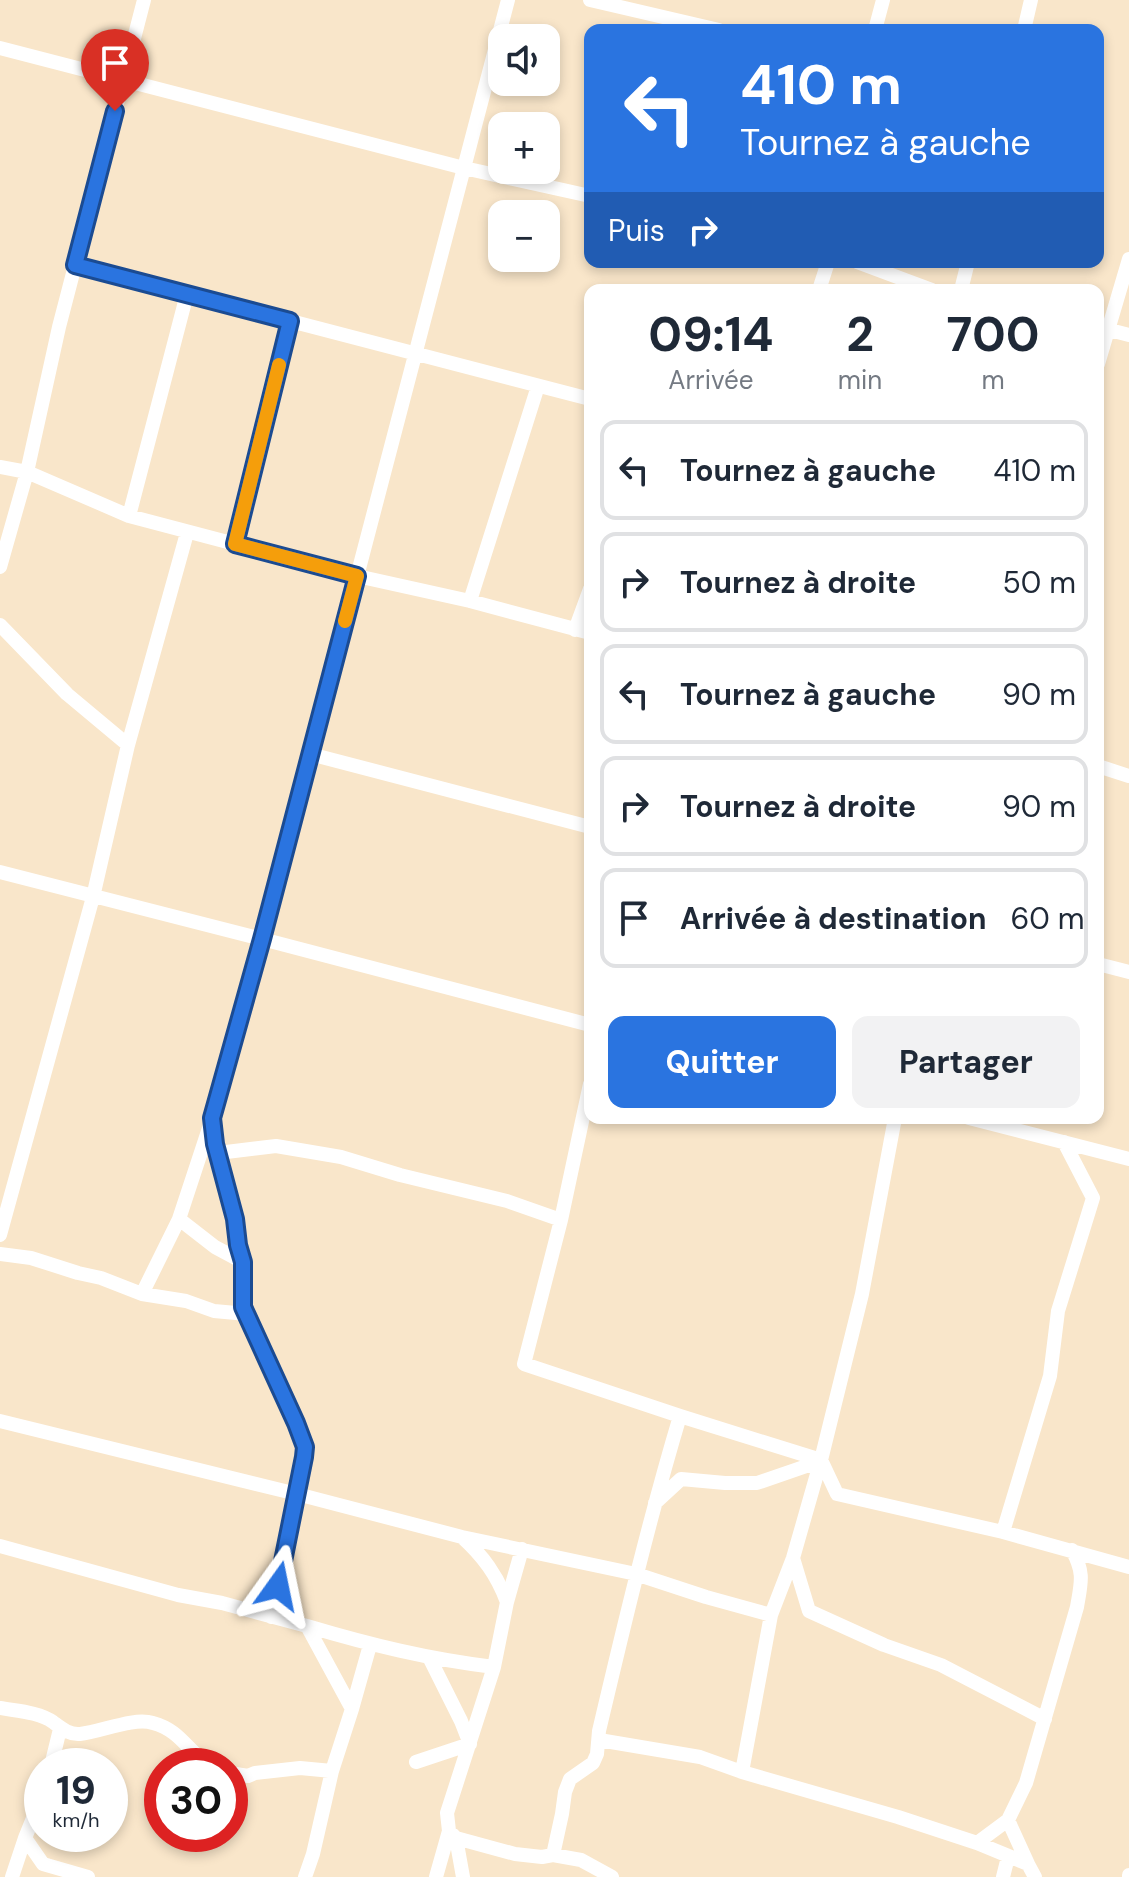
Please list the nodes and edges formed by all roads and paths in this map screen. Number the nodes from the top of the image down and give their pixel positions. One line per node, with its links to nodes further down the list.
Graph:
1 (144, 0): 10 (street)
2 (508, 0): 11 (street)
3 (590, 0): 6 (street)
4 (883, 0): 7 (street)
5 (1031, 0): 8 (street)
6 (693, 24)
7 (876, 24)
8 (1025, 24)
9 (0, 48): 10 (street)
10 (123, 80): 11 (street); 14 (street)
11 (464, 168): 12 (street); 22 (street)
12 (584, 195)
13 (1129, 259): 19 (street)
14 (75, 265): 17 (street); 26 (street)
15 (873, 268): 16 (street)
16 (916, 284)
17 (187, 294): 18 (street); 27 (street)
18 (290, 321): 22 (street); 29 (street)
19 (1104, 325)
20 (1104, 328): 21 (street)
21 (1129, 335)
22 (416, 353): 23 (street); 31 (street)
23 (538, 386): 24 (street); 32 (street)
24 (584, 398)
25 (0, 467): 26 (street)
26 (27, 472): 27 (street); 30 (street)
27 (129, 516): 28 (street)
28 (187, 533): 29 (street); 35 (street)
29 (235, 544): 31 (street)
30 (0, 567)
31 (357, 576): 32 (street); 36 (street)
32 (470, 601): 34 (street)
33 (0, 625): 35 (street)
34 (583, 631)
35 (128, 745): 41 (street)
36 (310, 754): 39 (street); 42 (street)
37 (1104, 768): 38 (street)
38 (1129, 776)
39 (584, 825)
40 (0, 872): 41 (street)
41 (93, 897): 42 (street); 55 (street)
42 (262, 939): 45 (street); 47 (street)
43 (1104, 966): 44 (street)
44 (1129, 972)
45 (584, 1023)
46 (584, 1112): 54 (street)
47 (212, 1118): 51 (street); 53 (street)
48 (894, 1124): 62 (street)
49 (993, 1124): 50 (street)
50 (1064, 1142): 52 (street); 65 (street)
51 (218, 1153): 54 (street); 57 (street)
52 (1129, 1159)
53 (179, 1219): 57 (street); 58 (street)
54 (561, 1220): 60 (street)
55 (0, 1235)
56 (0, 1254): 58 (street)
57 (243, 1262): 59 (street)
58 (142, 1294): 59 (street)
59 (247, 1314): 63 (street)
60 (680, 1416): 62 (street); 64 (street)
61 (0, 1421): 63 (street)
62 (821, 1460): 64 (street); 65 (street); 70 (street)
63 (297, 1494): 66 (street); 75 (street)
64 (654, 1504): 72 (street)
65 (1003, 1532): 69 (street)
66 (462, 1537): 68 (street); 73 (street)
67 (0, 1546): 75 (street)
68 (522, 1549): 72 (street); 73 (street)
69 (1072, 1550): 71 (street); 82 (street)
70 (793, 1558): 74 (street); 82 (street)
71 (1129, 1567)
72 (636, 1574): 74 (street); 84 (street)
73 (507, 1602): 79 (street)
74 (771, 1615): 90 (street)
75 (271, 1617): 76 (street)
76 (307, 1626): 77 (street); 81 (street)
77 (370, 1645): 78 (street); 81 (street)
78 (430, 1659): 79 (street); 85 (street)
79 (494, 1667): 85 (street)
80 (0, 1708): 83 (street)
81 (352, 1709): 89 (street)
82 (1045, 1719): 92 (street)
83 (60, 1729): 86 (street); 87 (street)
84 (599, 1740): 90 (street); 97 (street)
85 (470, 1744): 88 (street); 93 (street)
86 (55, 1748)
87 (190, 1748)
88 (416, 1762)
89 (332, 1771): 91 (street); 102 (street)
90 (742, 1772): 95 (street)
91 (248, 1776)
92 (1008, 1820): 95 (street); 99 (street)
93 (452, 1834): 97 (street); 103 (street); 104 (street)
94 (24, 1841): 100 (street)
95 (977, 1843): 98 (street)
96 (35, 1852): 101 (street)
97 (553, 1855): 105 (street)
98 (1008, 1857): 99 (street); 106 (street)
99 (1032, 1871)
100 (12, 1877)
101 (88, 1877)
102 (305, 1877)
103 (436, 1877)
104 (463, 1877)
105 (612, 1877)
106 (1003, 1877)

